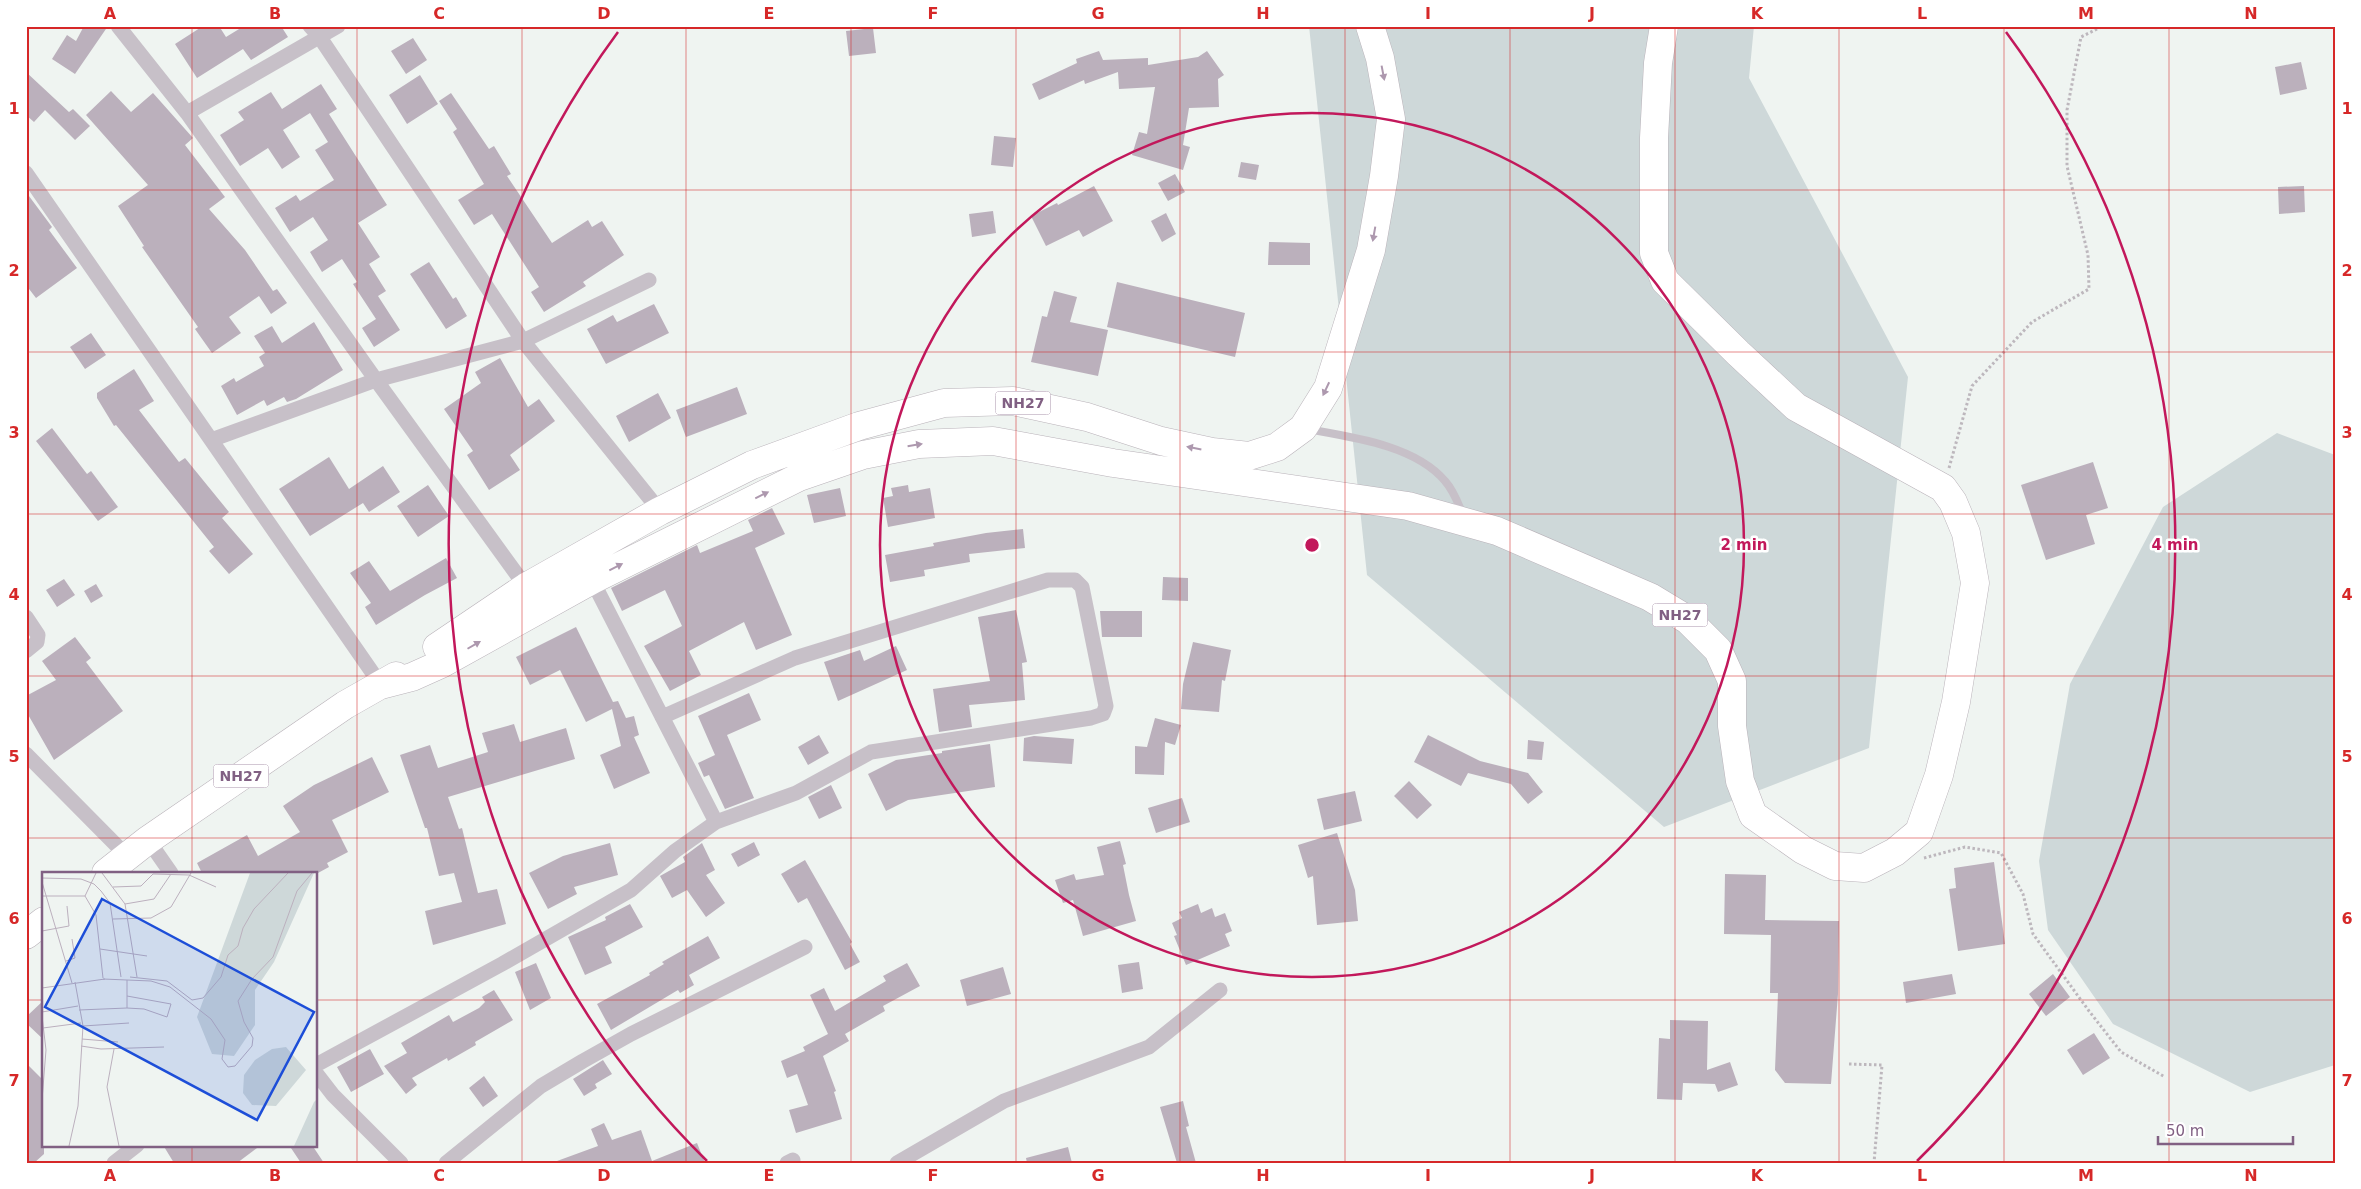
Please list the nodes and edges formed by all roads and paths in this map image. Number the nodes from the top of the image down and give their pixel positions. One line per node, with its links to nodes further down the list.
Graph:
1 (118, 26): 7 (street)
2 (338, 26): 6 (street)
3 (1370, 26): 12 (highway, NH27, one-way to 12)
4 (1664, 26): 14 (highway, NH27)
5 (2104, 26): 14 (path)
6 (314, 31): 7 (street); 10 (street)
7 (187, 113): 11 (street)
8 (26, 173): 13 (street)
9 (649, 280): 10 (street)
10 (523, 340): 11 (street); 15 (street)
11 (376, 380): 13 (street); 18 (street)
12 (1303, 428): 15 (highway, NH27, one-way to 15); 16 (lane)
13 (211, 440): 21 (street)
14 (1943, 488): 16 (highway, NH27)
15 (660, 511): 18 (highway, NH27)
16 (1466, 522): 17 (highway, NH27, one-way to 16)
17 (592, 580): 21 (highway, NH27, one-way to 17); 22 (street)
18 (526, 587): 21 (highway, NH27)
19 (26, 617): 20 (street)
20 (26, 651)
21 (381, 685): 25 (highway, NH27)
22 (662, 718): 24 (street); 24 (street)
23 (26, 754): 25 (street)
24 (716, 822): 33 (street)
25 (138, 848): 27 (highway, NH27); 28 (street)
26 (1920, 860): 36 (path)
27 (107, 872)
28 (170, 872)
29 (42, 922): 30 (highway)
30 (26, 934)
31 (806, 947): 40 (street)
32 (1220, 990): 41 (street)
33 (318, 1063)
34 (1849, 1064): 42 (path)
35 (318, 1076): 38 (street)
36 (2166, 1077)
37 (136, 1146): 39 (street)
38 (394, 1161)
39 (114, 1163)
40 (446, 1163)
41 (897, 1163)
42 (1874, 1163)

